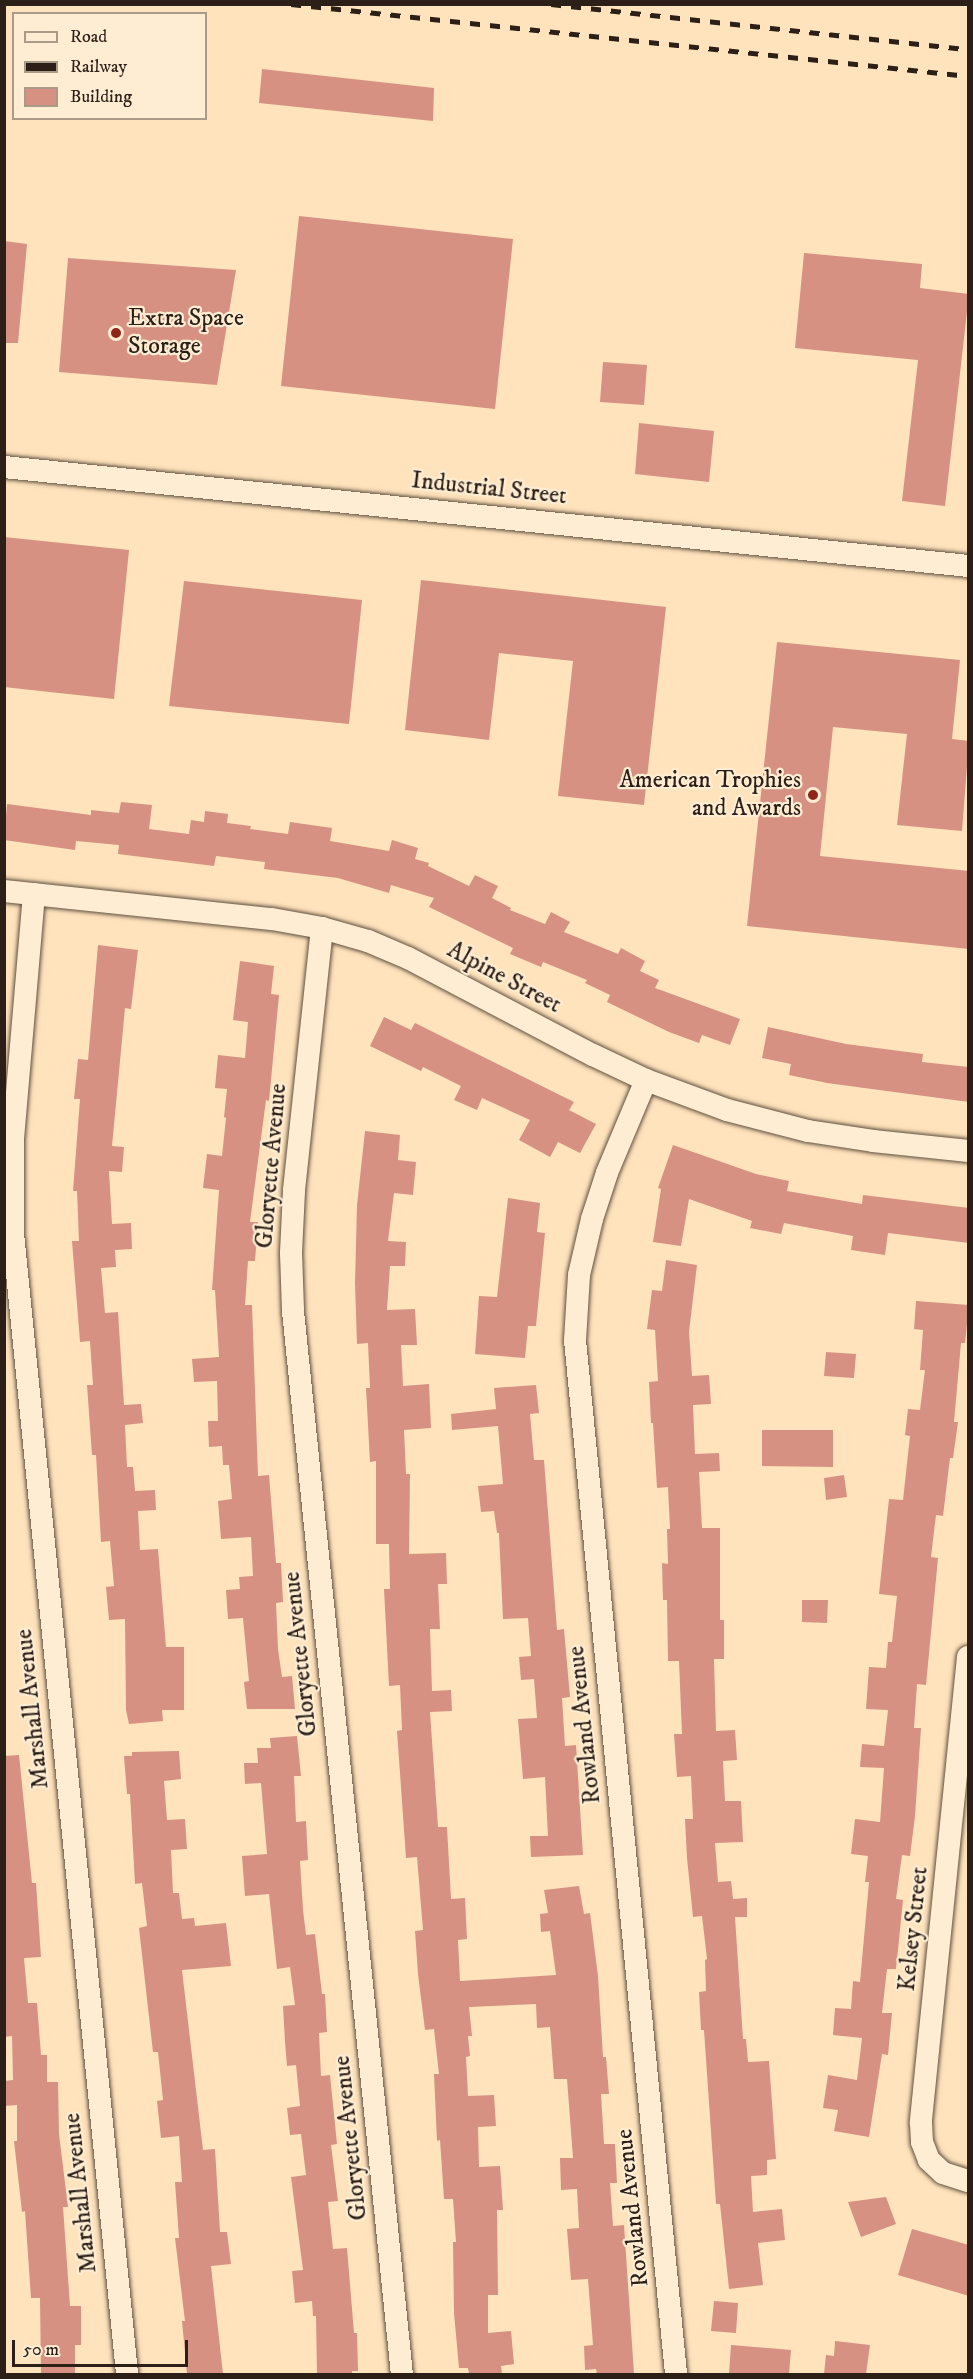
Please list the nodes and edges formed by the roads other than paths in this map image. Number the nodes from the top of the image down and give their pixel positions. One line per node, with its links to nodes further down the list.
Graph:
1 (4, 467): 2 (street, Industrial Street)
2 (969, 566)
3 (4, 891): 4 (street, Alpine Street)
4 (34, 894): 5 (street, Alpine Street); 10 (street, Marshall Avenue)
5 (322, 928): 6 (street, Alpine Street); 11 (street, Gloryette Avenue)
6 (646, 1080): 7 (street, Alpine Street); 12 (street, Rowland Avenue)
7 (969, 1151)
8 (969, 1657): 9 (street, Kelsey Street)
9 (969, 2181)
10 (127, 2374)
11 (402, 2374)
12 (676, 2374)

